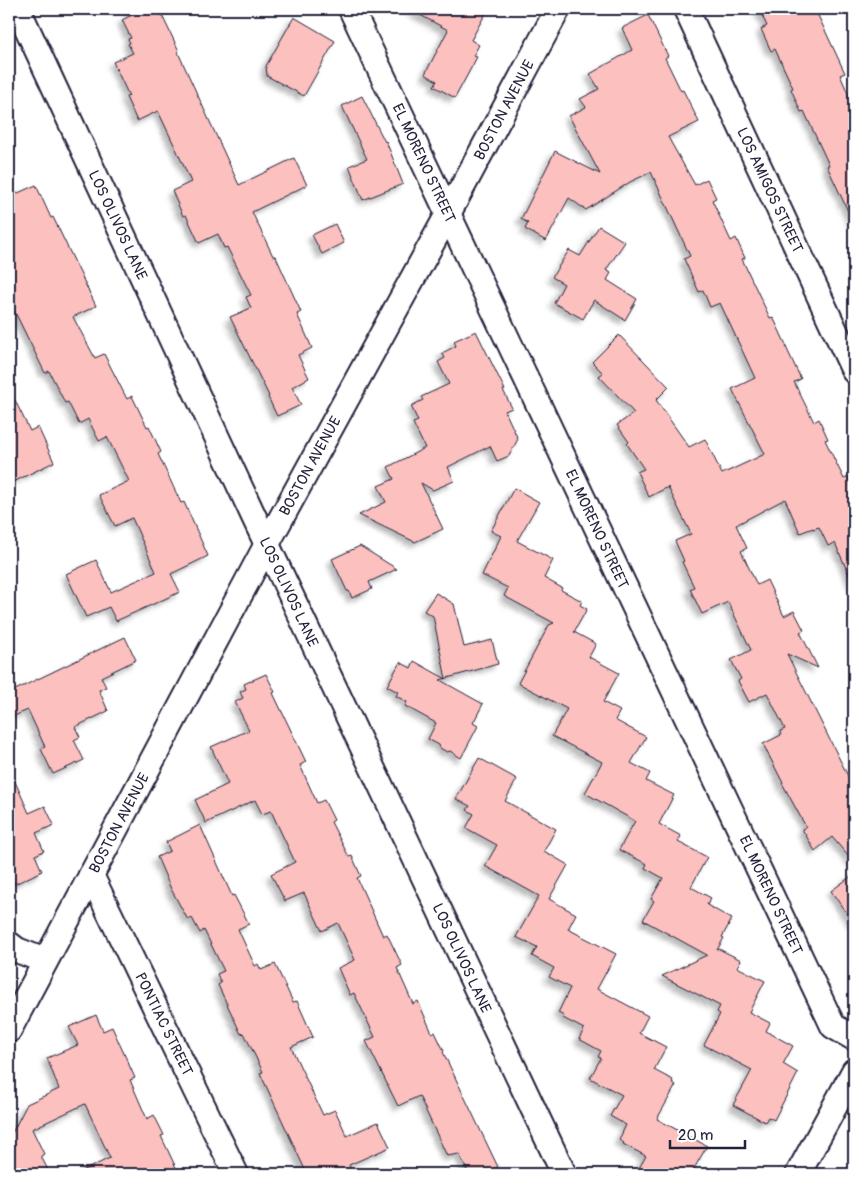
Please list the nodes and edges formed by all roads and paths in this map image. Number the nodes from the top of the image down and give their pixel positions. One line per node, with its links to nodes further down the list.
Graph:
1 (18, 9): 7 (street, LOS OLIVOS LANE)
2 (351, 9): 5 (street, EL MORENO STREET)
3 (558, 9): 5 (street, BOSTON AVENUE)
4 (686, 9): 6 (street, LOS AMIGOS STREET)
5 (448, 214): 7 (street, BOSTON AVENUE); 12 (street, EL MORENO STREET)
6 (854, 371)
7 (267, 544): 8 (street, BOSTON AVENUE); 15 (street, LOS OLIVOS LANE)
8 (91, 875): 10 (street, BOSTON AVENUE); 14 (street, PONTIAC STREET)
9 (9, 944): 10 (street)
10 (45, 961): 11 (street, BOSTON AVENUE)
11 (9, 1030)
12 (854, 1038)
13 (854, 1070): 16 (street)
14 (236, 1174)
15 (564, 1174)
16 (798, 1174)

